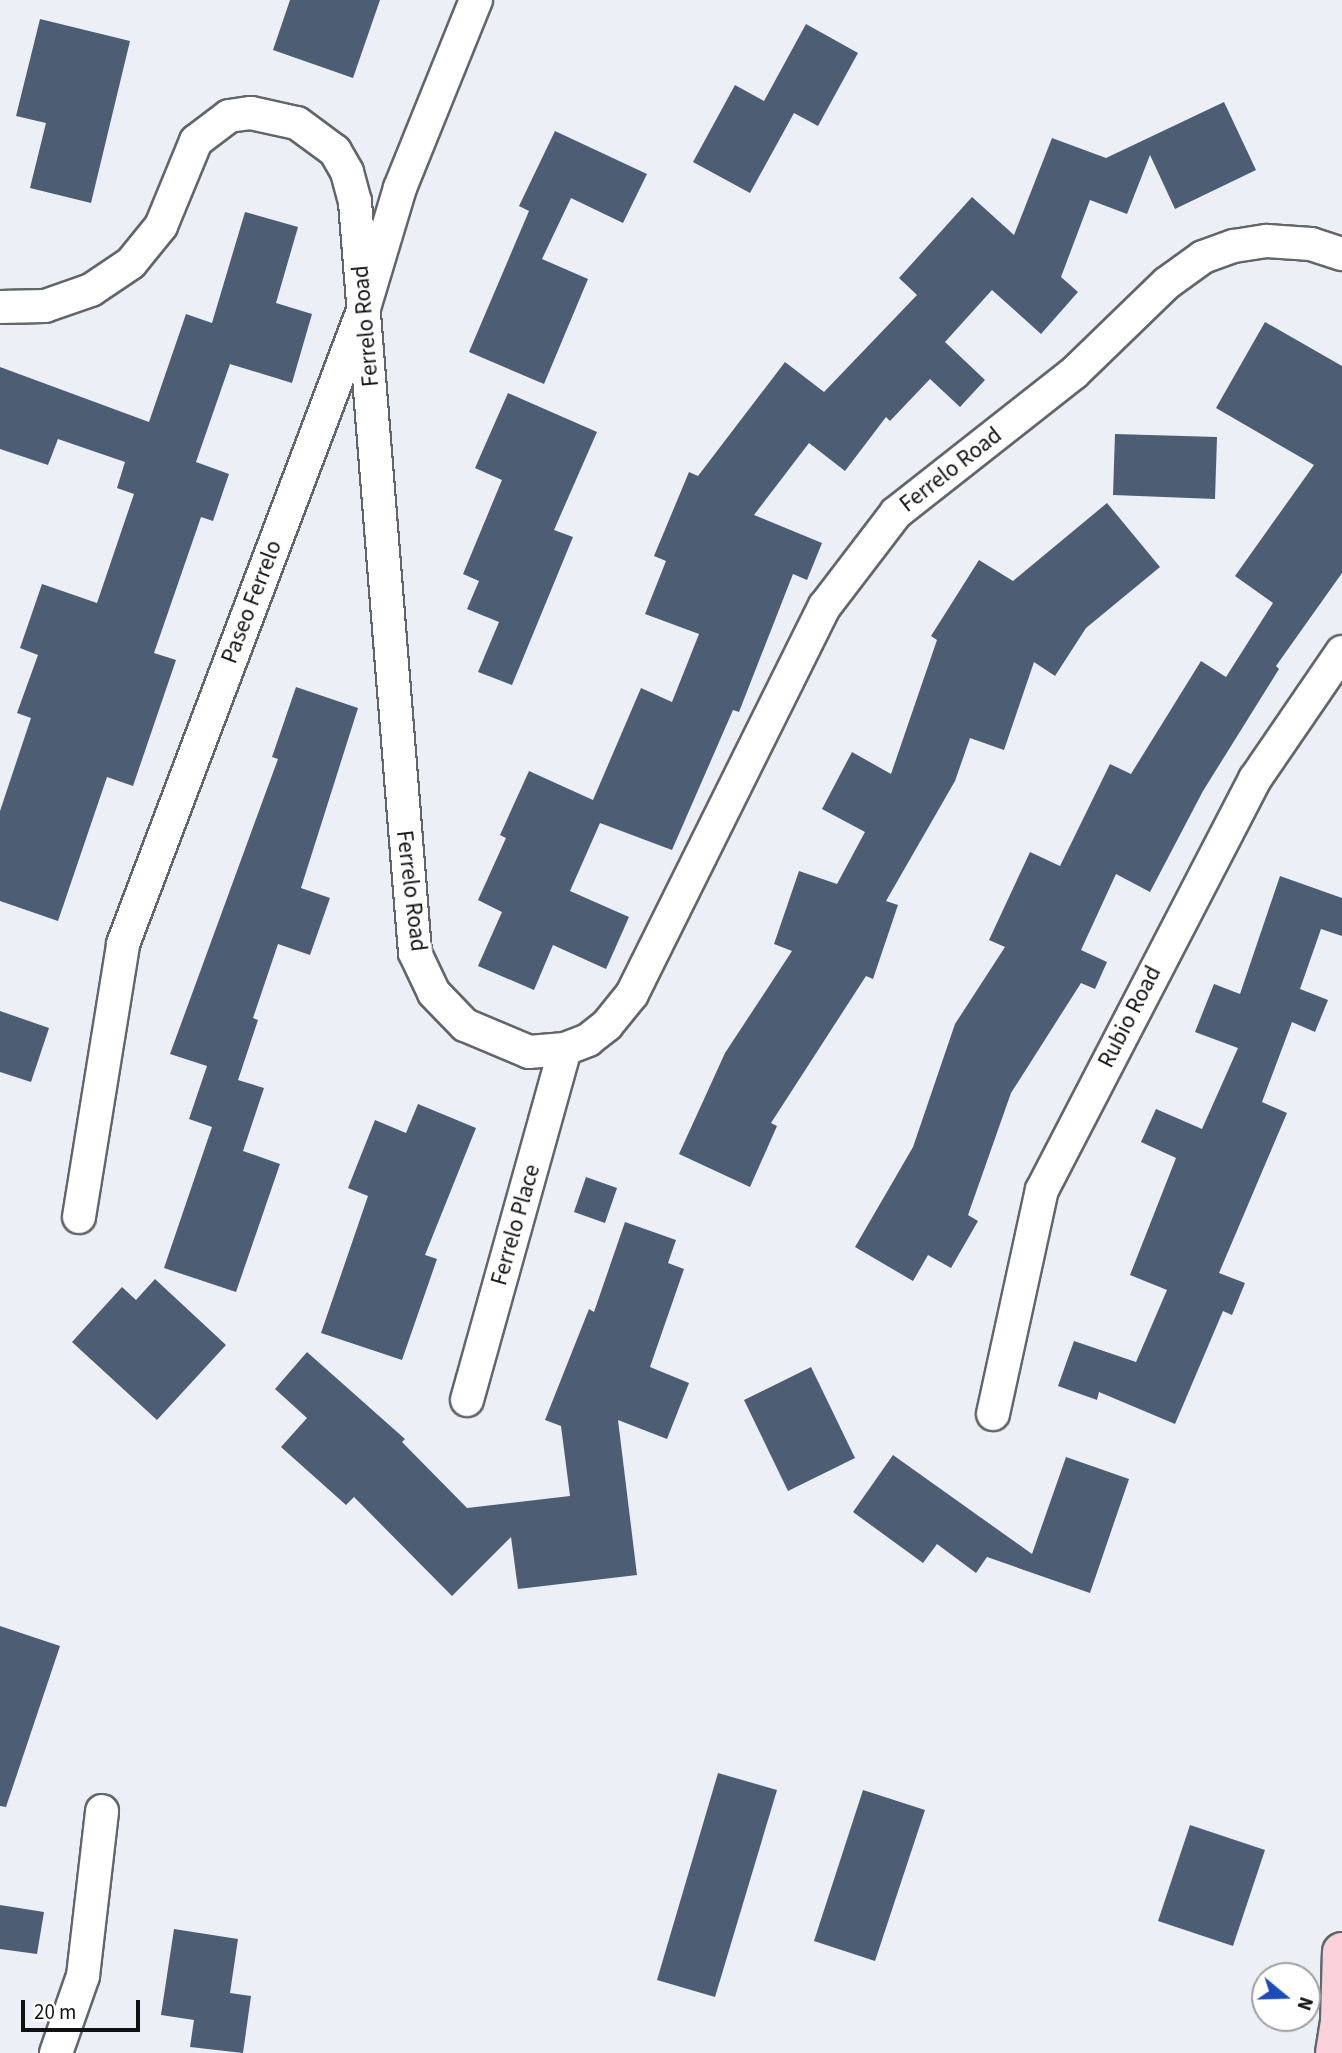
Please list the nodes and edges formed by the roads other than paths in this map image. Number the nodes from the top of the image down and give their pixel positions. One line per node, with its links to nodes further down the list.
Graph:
1 (475, 0): 4 (street, Paseo Ferrelo)
2 (1342, 254): 6 (street, Ferrelo Road)
3 (0, 307): 4 (street, Ferrelo Road)
4 (363, 308): 6 (street, Ferrelo Road); 7 (street, Paseo Ferrelo)
5 (1342, 652): 9 (street, Rubio Road)
6 (565, 1049): 8 (street, Ferrelo Place)
7 (79, 1217)
8 (467, 1400)
9 (993, 1414)
10 (102, 1811): 12 (street)
11 (1342, 1952): 13 (street)
12 (56, 2053)
13 (1335, 2053)

